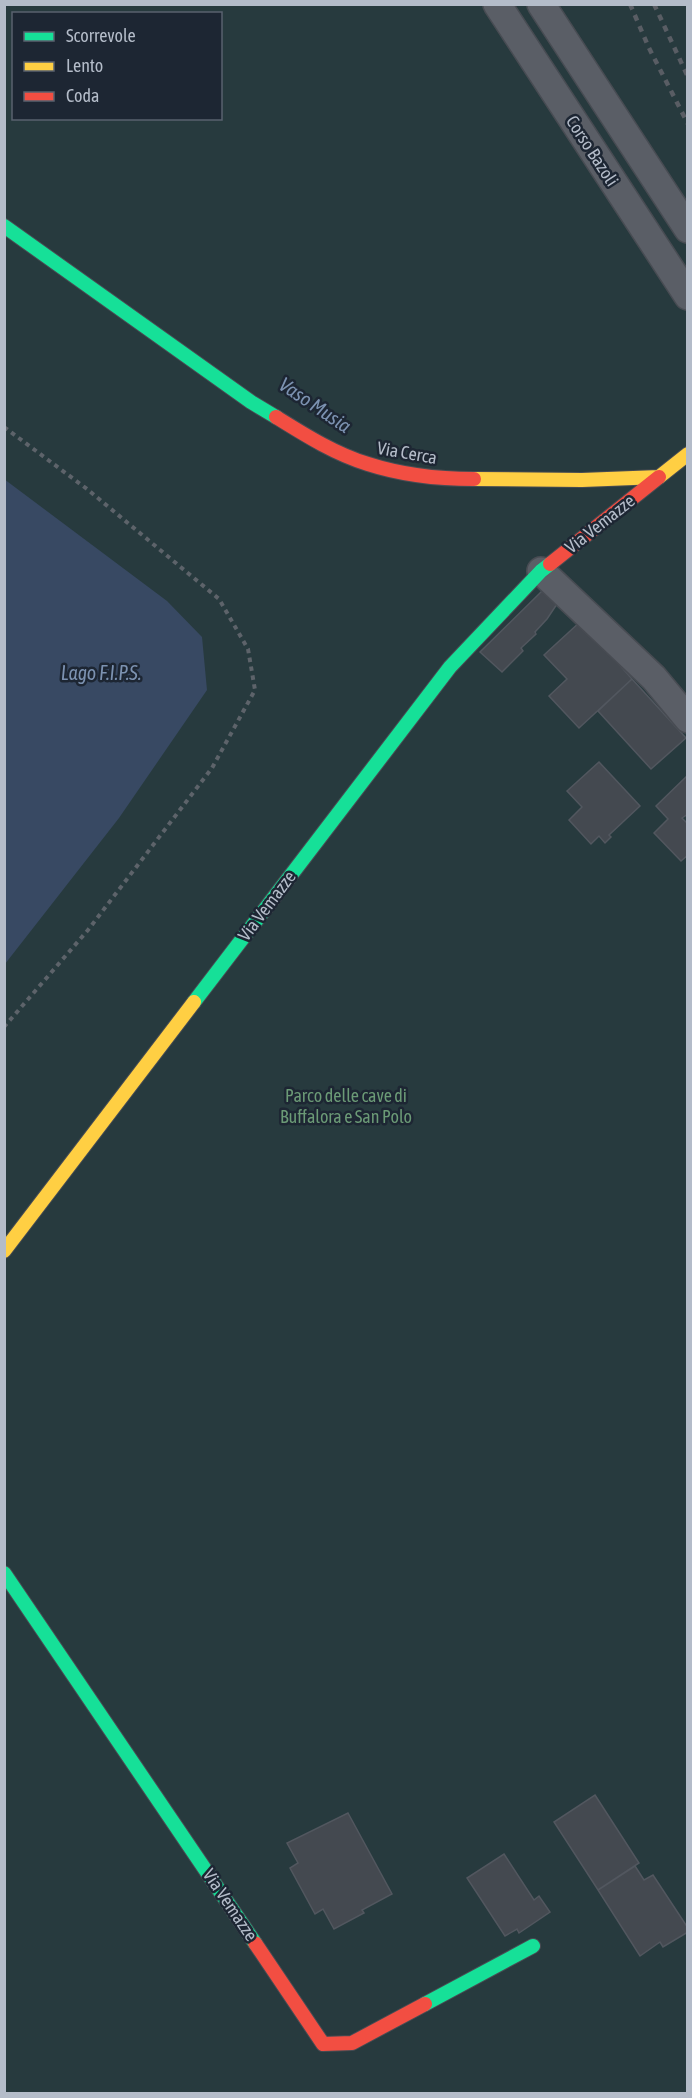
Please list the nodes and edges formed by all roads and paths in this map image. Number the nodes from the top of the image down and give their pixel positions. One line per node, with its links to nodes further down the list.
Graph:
1 (497, 4): 5 (street, Corso Bazoli)
2 (541, 4): 4 (street, Corso Bazoli)
3 (4, 226): 8 (street, Via Cerca)
4 (687, 229)
5 (687, 296)
6 (4, 428): 11 (path)
7 (687, 454): 8 (street)
8 (659, 477): 9 (street, Via Vemazze)
9 (541, 571): 10 (street); 12 (street, Via Vemazze)
10 (687, 719)
11 (4, 1027)
12 (4, 1251)
13 (4, 1573): 14 (street, Via Vemazze)
14 (533, 1946)

